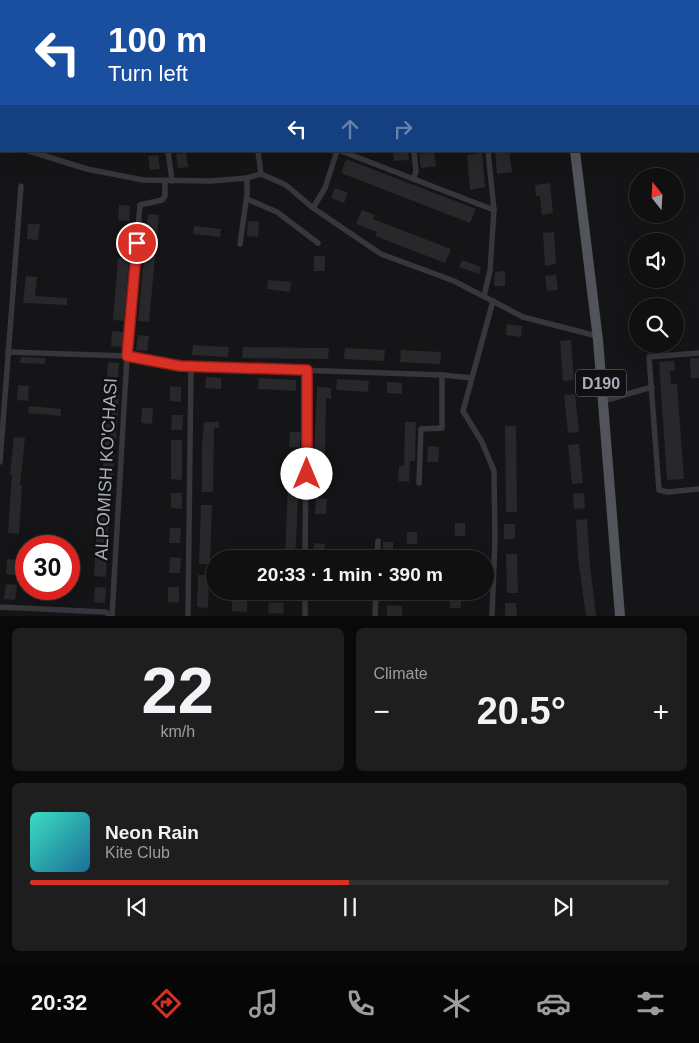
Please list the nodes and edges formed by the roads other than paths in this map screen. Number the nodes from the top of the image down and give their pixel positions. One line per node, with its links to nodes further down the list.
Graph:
1 (32, 152): 13 (street)
2 (168, 152): 12 (street)
3 (258, 152): 9 (street)
4 (339, 152): 16 (street)
5 (342, 152): 11 (street)
6 (414, 152): 11 (street)
7 (488, 152): 17 (street)
8 (575, 152): 22 (main road, D190)
9 (261, 174): 10 (street); 16 (street)
10 (247, 178): 12 (street); 15 (street)
11 (413, 179): 17 (street)
12 (172, 182): 13 (street)
13 (165, 184): 25 (street, ALPOMISH KO'CHASI)
14 (22, 186): 23 (street)
15 (247, 196): 18 (street); 19 (street)
16 (313, 208): 20 (street)
17 (494, 210): 20 (street)
18 (318, 242)
19 (240, 244)
20 (484, 296): 21 (street)
21 (493, 301): 22 (street); 29 (street)
22 (597, 336): 31 (main road, D190)
23 (8, 352): 25 (street); 32 (street)
24 (699, 353): 30 (street)
25 (127, 356): 26 (street); 41 (street, ALPOMISH KO'CHASI)
26 (191, 366): 27 (street); 42 (street)
27 (307, 370): 28 (street); 36 (street)
28 (442, 375): 29 (street); 33 (street)
29 (472, 378): 45 (street)
30 (652, 387): 31 (street); 34 (street)
31 (603, 401): 46 (main road, D190)
32 (0, 462)
33 (419, 483)
34 (699, 489)
35 (378, 541): 37 (street)
36 (306, 550)
37 (378, 550)
38 (305, 600): 43 (street)
39 (376, 600): 44 (street)
40 (0, 607): 41 (street)
41 (112, 616)
42 (188, 616)
43 (304, 616)
44 (375, 616)
45 (492, 616)
46 (620, 616)

